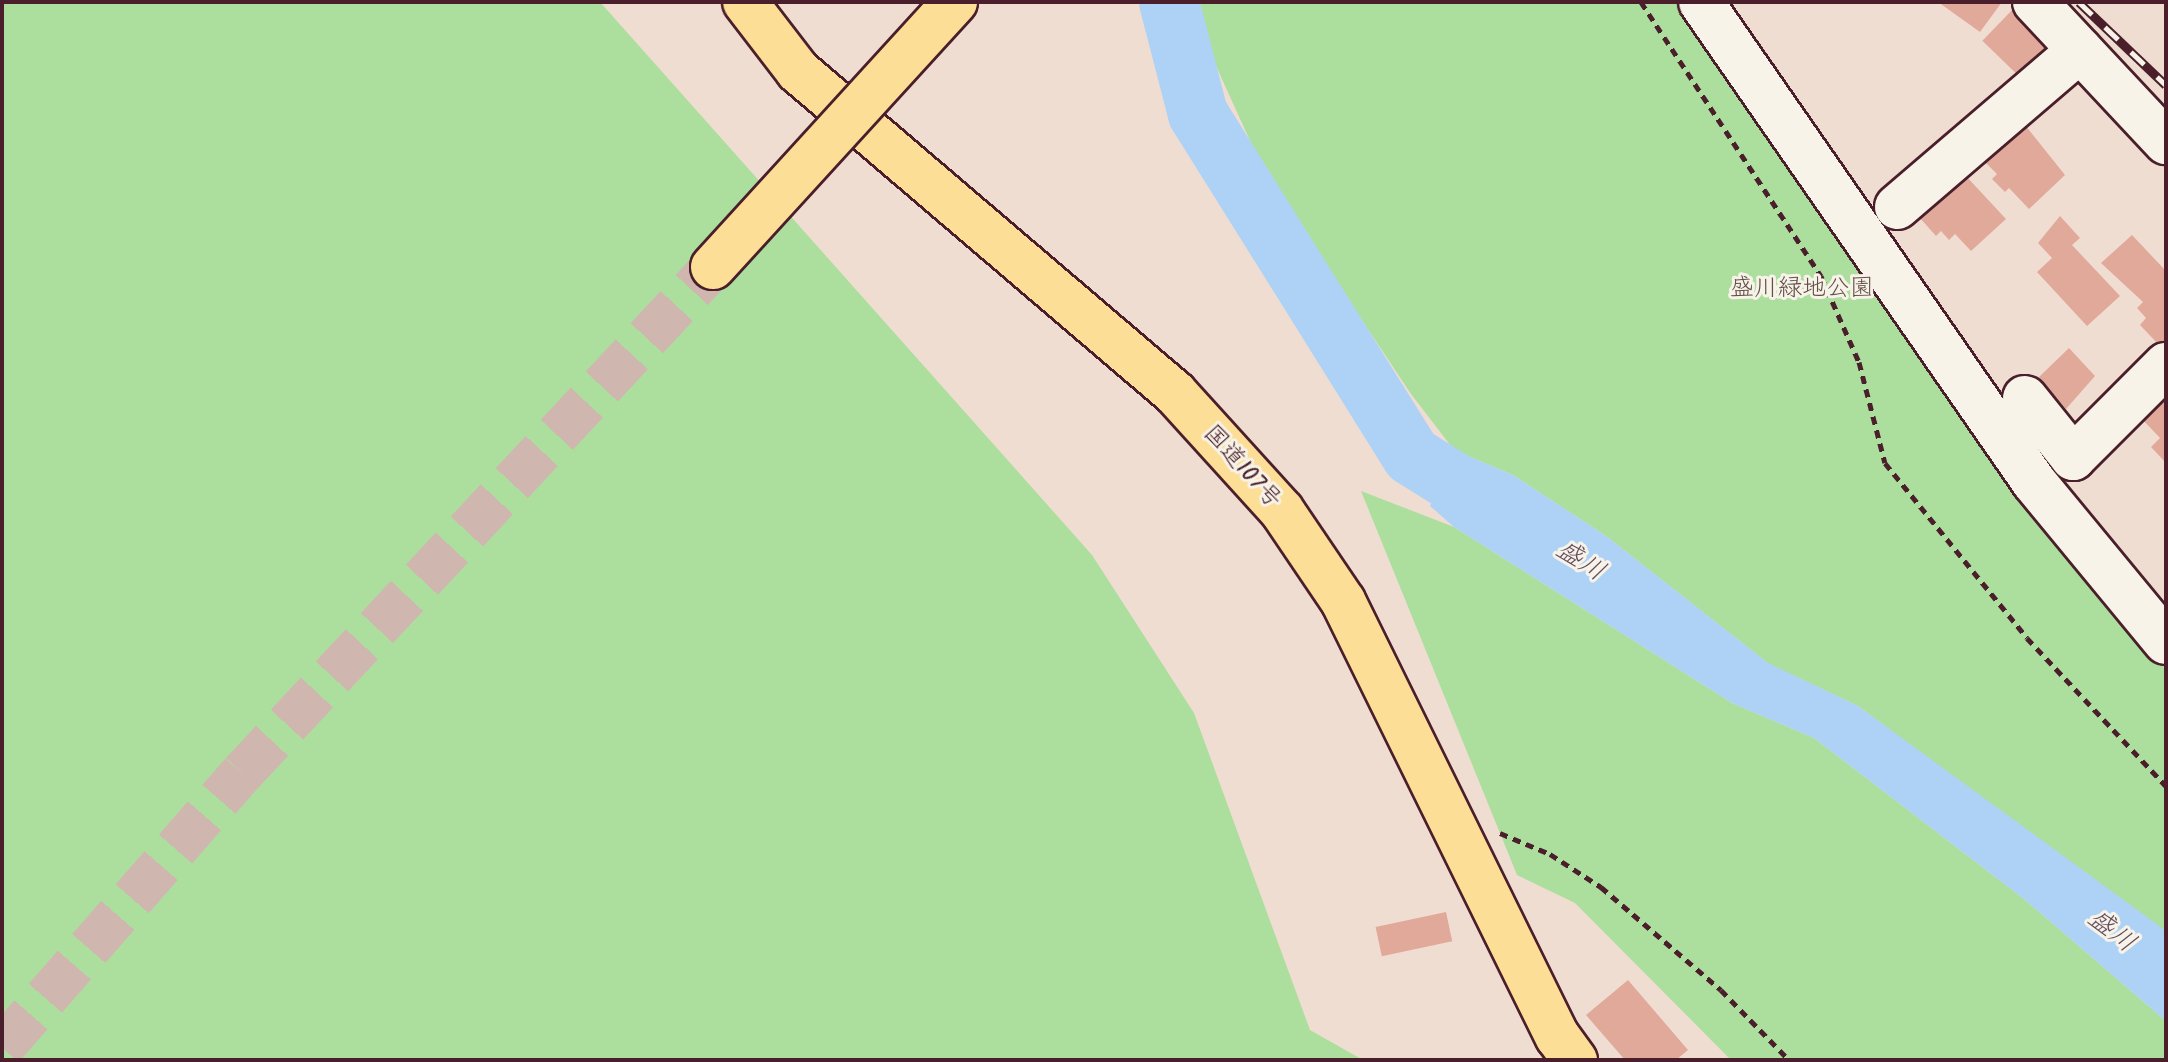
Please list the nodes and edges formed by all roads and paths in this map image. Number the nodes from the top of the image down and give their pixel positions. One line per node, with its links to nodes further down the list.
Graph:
1 (745, 2): 14 (highway, 国道107号)
2 (955, 2): 9 (highway, bridge)
3 (1641, 2): 13 (path)
4 (1701, 2): 12 (street)
5 (2035, 2): 6 (street)
6 (2080, 50): 7 (street); 8 (street)
7 (2166, 142)
8 (1897, 207)
9 (713, 267)
10 (2166, 365): 11 (street)
11 (2025, 398)
12 (2166, 642)
13 (2166, 786)
14 (1456, 832): 15 (highway, 国道107号); 16 (path)
15 (1575, 1060)
16 (1789, 1060)

